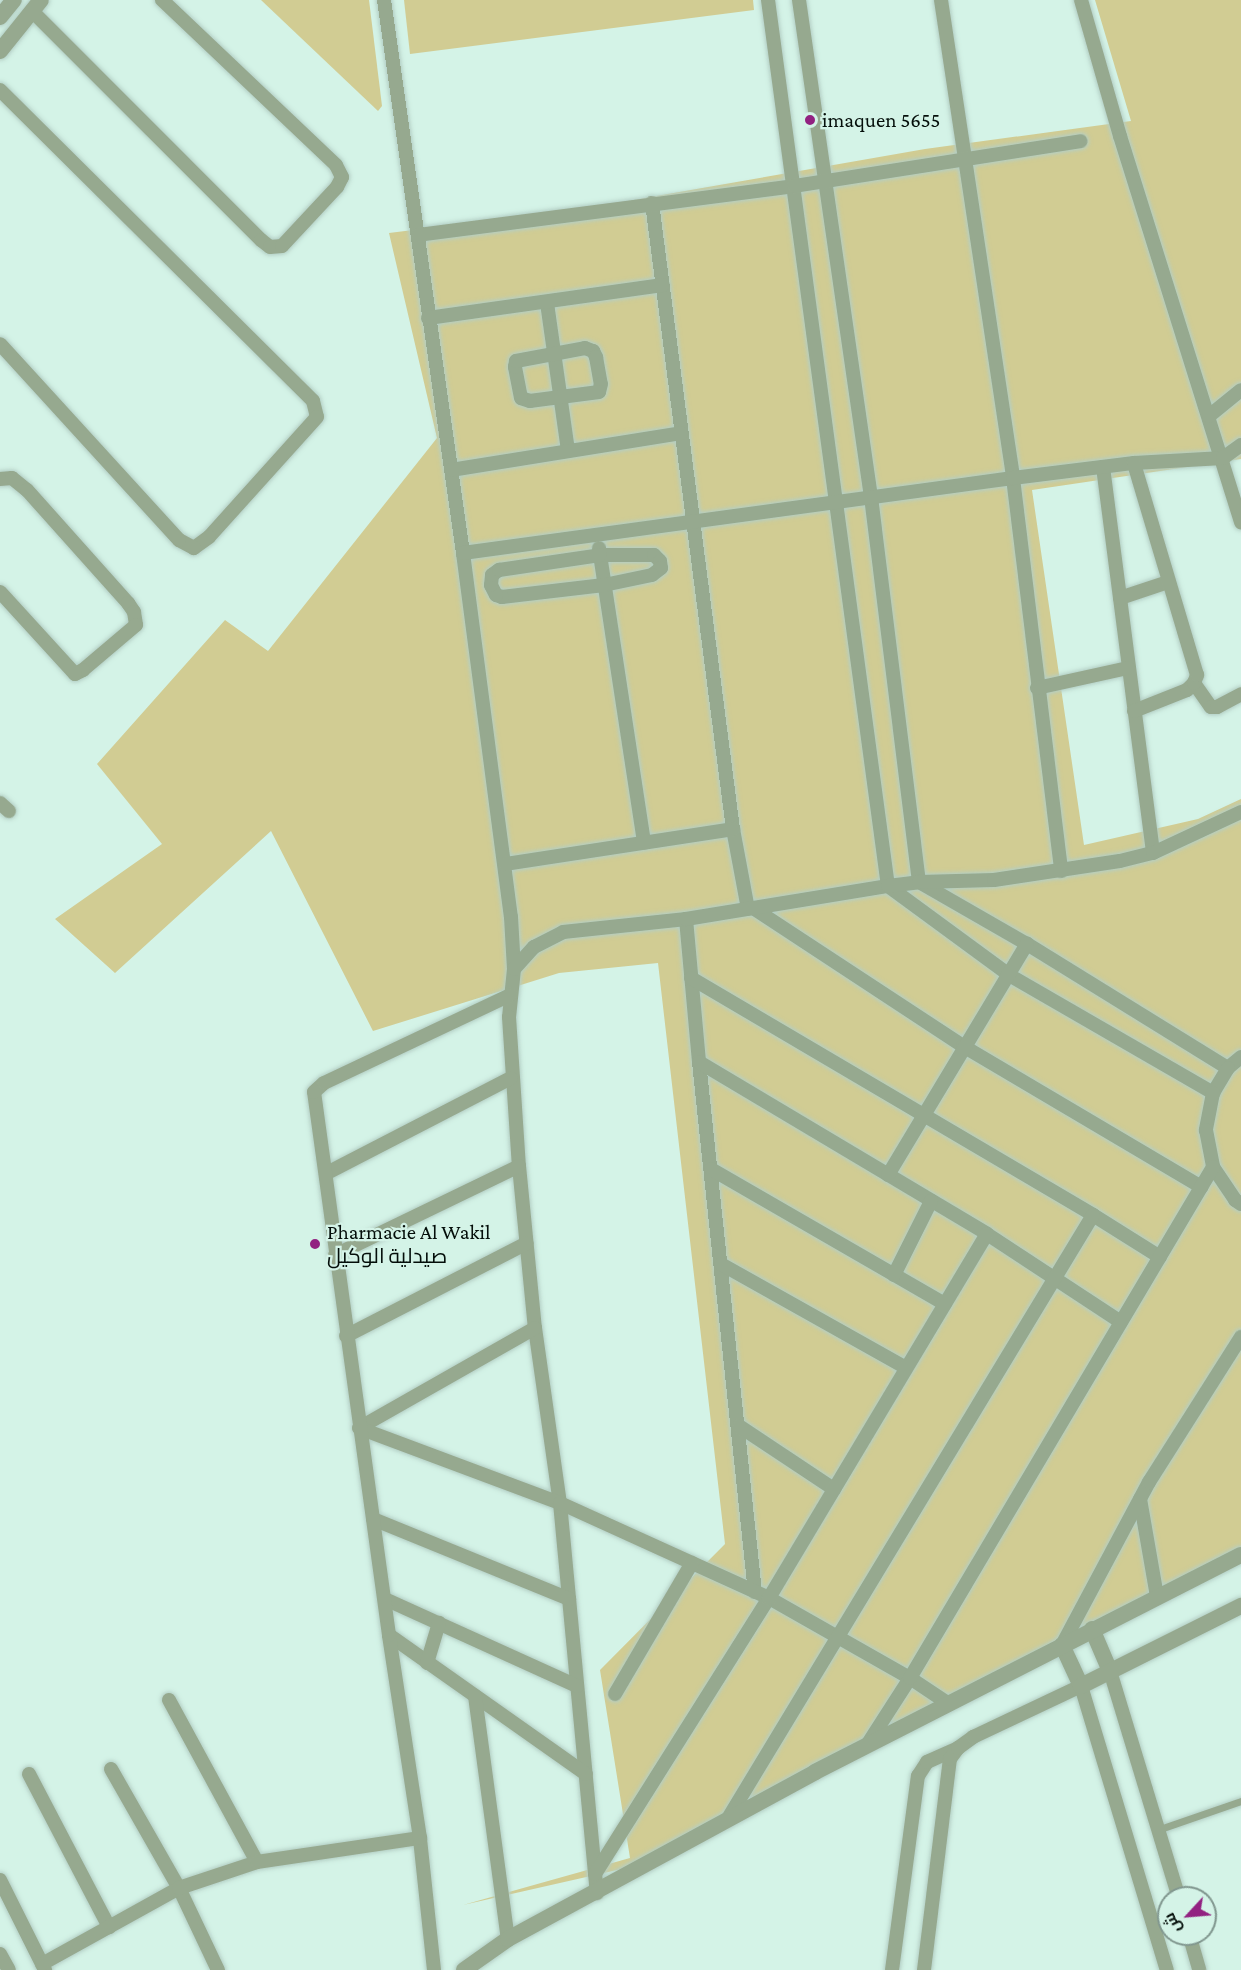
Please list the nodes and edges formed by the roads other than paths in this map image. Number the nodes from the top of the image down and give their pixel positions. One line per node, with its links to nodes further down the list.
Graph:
1 (14, 0): 9 (street)
2 (162, 0): 8 (street)
3 (384, 0): 17 (street)
4 (768, 0): 15 (street)
5 (799, 0): 14 (street)
6 (941, 0): 13 (street)
7 (1081, 0): 25 (street)
8 (37, 6): 10 (street)
9 (0, 17)
10 (0, 51)
11 (0, 90): 21 (street)
12 (1080, 141): 13 (street)
13 (964, 158): 14 (street); 33 (street)
14 (826, 179): 15 (street); 35 (street)
15 (794, 186): 16 (street); 36 (street)
16 (652, 203): 17 (street); 18 (street)
17 (418, 235): 20 (street)
18 (663, 285): 19 (street); 26 (street)
19 (547, 303): 20 (street); 22 (street)
20 (428, 318): 32 (street)
21 (0, 344)
22 (554, 353): 24 (street); 24 (street); 24 (street)
23 (1241, 390): 25 (street)
24 (560, 397): 28 (street)
25 (1209, 416): 29 (street)
26 (681, 433): 28 (street); 38 (street)
27 (1241, 445): 29 (street)
28 (568, 451): 32 (street)
29 (1223, 458): 30 (street); 37 (street)
30 (1134, 464): 31 (street); 42 (street)
31 (1103, 467): 33 (street); 45 (street)
32 (451, 470): 40 (street)
33 (1013, 478): 35 (street); 48 (street)
34 (0, 479): 44 (street)
35 (871, 497): 36 (street); 57 (street)
36 (838, 503): 38 (street); 58 (street)
37 (1241, 522)
38 (692, 523): 39 (street); 52 (street)
39 (597, 535): 40 (street); 41 (street)
40 (464, 553): 55 (street)
41 (600, 555): 43 (street); 43 (street); 43 (street)
42 (1168, 582): 45 (street); 47 (street)
43 (604, 585): 53 (street)
44 (0, 592)
45 (1120, 598): 46 (street)
46 (1128, 668): 48 (street); 50 (street)
47 (1194, 683): 49 (street); 50 (street)
48 (1037, 688): 56 (street)
49 (1241, 694)
50 (1134, 711): 54 (street)
51 (1241, 812): 54 (street)
52 (733, 829): 53 (street); 59 (street)
53 (644, 843): 55 (street)
54 (1153, 853): 56 (street)
55 (505, 864): 62 (street)
56 (1061, 871): 57 (street)
57 (919, 882): 58 (street); 61 (street)
58 (888, 886): 59 (street); 63 (street)
59 (750, 909): 60 (street); 66 (street)
60 (686, 919): 62 (street); 64 (street)
61 (1027, 944): 63 (street); 69 (street)
62 (514, 969): 65 (street)
63 (1009, 975): 66 (street); 71 (street)
64 (691, 978): 68 (street); 72 (street)
65 (510, 995): 70 (street); 76 (street)
66 (963, 1046): 72 (street); 78 (street)
67 (1241, 1058): 69 (street)
68 (699, 1062): 75 (street); 77 (street)
69 (1228, 1068): 71 (street)
70 (512, 1078): 73 (street); 76 (street)
71 (1213, 1093): 74 (street)
72 (924, 1114): 77 (street); 81 (street)
73 (519, 1166): 83 (street); 84 (street)
74 (1213, 1167): 78 (street); 80 (street)
75 (711, 1169): 86 (street); 87 (street)
76 (327, 1173): 84 (street)
77 (888, 1175): 79 (street)
78 (1201, 1188): 85 (street)
79 (931, 1201): 82 (street); 87 (street)
80 (1241, 1204)
81 (1093, 1215): 85 (street); 88 (street)
82 (987, 1234): 88 (street); 89 (street)
83 (527, 1243): 91 (street); 92 (street)
84 (335, 1255): 92 (street)
85 (1160, 1257): 90 (street)
86 (721, 1264): 96 (street); 97 (street)
87 (894, 1275): 89 (street)
88 (1054, 1278): 90 (street); 114 (street)
89 (945, 1304): 96 (street)
90 (1121, 1322): 118 (street)
91 (535, 1328): 98 (street); 101 (street)
92 (346, 1336): 98 (street)
93 (1241, 1337): 95 (street)
94 (1241, 1348): 95 (street)
95 (1226, 1362): 100 (street)
96 (906, 1368): 99 (street)
97 (739, 1426): 99 (street); 105 (street)
98 (359, 1428): 101 (street); 102 (street)
99 (834, 1489): 107 (street)
100 (1140, 1499): 106 (street); 115 (street)
101 (560, 1503): 104 (street); 109 (street)
102 (373, 1519): 108 (street); 109 (street)
103 (1241, 1555): 106 (street)
104 (692, 1563): 105 (street); 121 (street)
105 (755, 1592): 107 (street)
106 (1157, 1596): 112 (street)
107 (769, 1598): 114 (street); 135 (street)
108 (385, 1599): 111 (street); 113 (street)
109 (569, 1599): 119 (street)
110 (1241, 1607): 117 (street)
111 (439, 1623): 116 (street); 119 (street)
112 (1092, 1629): 115 (street); 117 (street)
113 (389, 1635): 116 (street); 133 (street)
114 (838, 1639): 118 (street); 131 (street)
115 (1062, 1645): 120 (street); 124 (street)
116 (428, 1663): 122 (street)
117 (1110, 1671): 120 (street); 132 (street)
118 (910, 1678): 124 (street); 125 (street)
119 (578, 1686): 129 (street)
120 (1081, 1686): 126 (street); 151 (street)
121 (615, 1694)
122 (475, 1696): 129 (street); 141 (street)
123 (169, 1700): 134 (street)
124 (949, 1704): 125 (street)
125 (867, 1745): 131 (street)
126 (958, 1748): 149 (street); 150 (street)
127 (111, 1768): 138 (street)
128 (28, 1774): 140 (street)
129 (586, 1774): 135 (street)
130 (1241, 1802): 132 (lane)
131 (727, 1820): 139 (street)
132 (1160, 1829): 137 (street)
133 (420, 1838): 134 (street); 147 (street)
134 (257, 1862): 138 (street)
135 (595, 1874): 139 (street)
136 (0, 1880): 144 (street)
137 (1176, 1886)
138 (178, 1888): 140 (street); 146 (street)
139 (597, 1893): 141 (street)
140 (109, 1927): 144 (street)
141 (508, 1939): 148 (street)
142 (1192, 1946): 152 (street)
143 (0, 1954): 145 (street)
144 (44, 1967)
145 (9, 1970)
146 (218, 1970)
147 (434, 1970)
148 (464, 1970)
149 (892, 1970)
150 (924, 1970)
151 (1167, 1970)
152 (1199, 1970)

